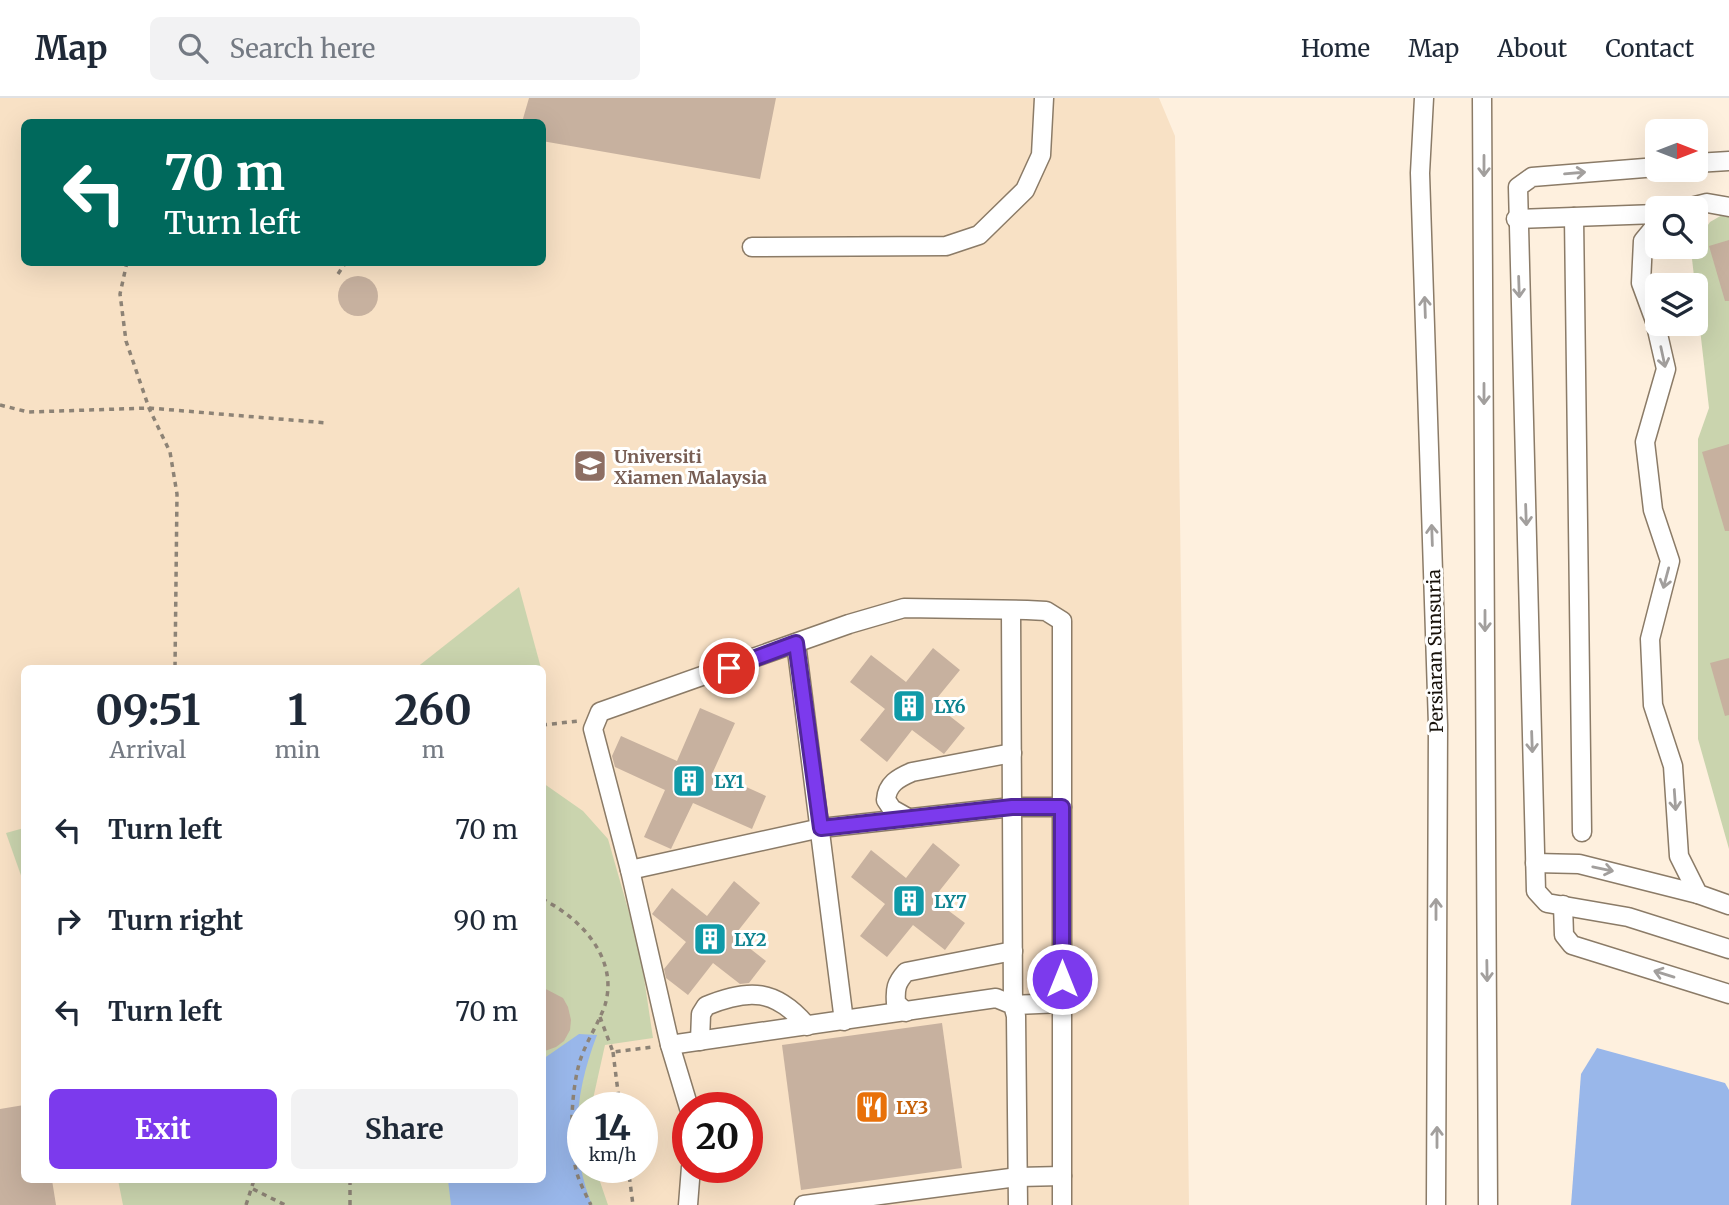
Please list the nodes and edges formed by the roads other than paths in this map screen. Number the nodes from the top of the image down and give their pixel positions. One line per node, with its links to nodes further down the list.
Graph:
1 (1044, 98): 13 (street)
2 (1424, 98): 46 (street, Persiaran Sunsuria, one-way to 2)
3 (1482, 98): 47 (street, one-way to 47)
4 (1729, 161): 5 (street)
5 (1708, 162)
6 (1645, 168): 11 (street, one-way to 6)
7 (1708, 203): 8 (street)
8 (1729, 207)
9 (1645, 214): 10 (street)
10 (1574, 217): 11 (street); 21 (street)
11 (1517, 219): 22 (street, one-way to 22)
12 (1645, 239): 24 (street, one-way to 24)
13 (752, 247)
14 (1011, 611): 15 (street); 16 (street); 18 (street)
15 (796, 643): 20 (street); 23 (street)
16 (1012, 753): 17 (street); 19 (street)
17 (1012, 807): 18 (street); 19 (street); 28 (street)
18 (1062, 807): 30 (street)
19 (908, 818): 20 (street)
20 (821, 828): 23 (street); 33 (street)
21 (1582, 832)
22 (1535, 863): 24 (street, one-way to 24); 25 (street)
23 (630, 870): 36 (street)
24 (1698, 894): 26 (street)
25 (1563, 905): 27 (street); 29 (street, one-way to 25)
26 (1729, 905)
27 (1729, 949)
28 (1013, 951): 31 (street); 32 (street)
29 (1729, 994)
30 (1062, 1003): 31 (street); 39 (street)
31 (1013, 1004): 32 (street); 38 (street)
32 (906, 1012): 33 (street)
33 (844, 1021): 34 (street)
34 (807, 1026): 35 (street); 35 (street)
35 (700, 1041): 36 (street)
36 (670, 1045): 37 (street)
37 (684, 1092)
38 (1018, 1177): 39 (street); 41 (street); 44 (street)
39 (1062, 1177): 45 (street)
40 (690, 1183): 42 (street)
41 (849, 1202): 43 (street)
42 (688, 1205)
43 (804, 1205)
44 (1018, 1205)
45 (1062, 1205)
46 (1436, 1205)
47 (1488, 1205)

